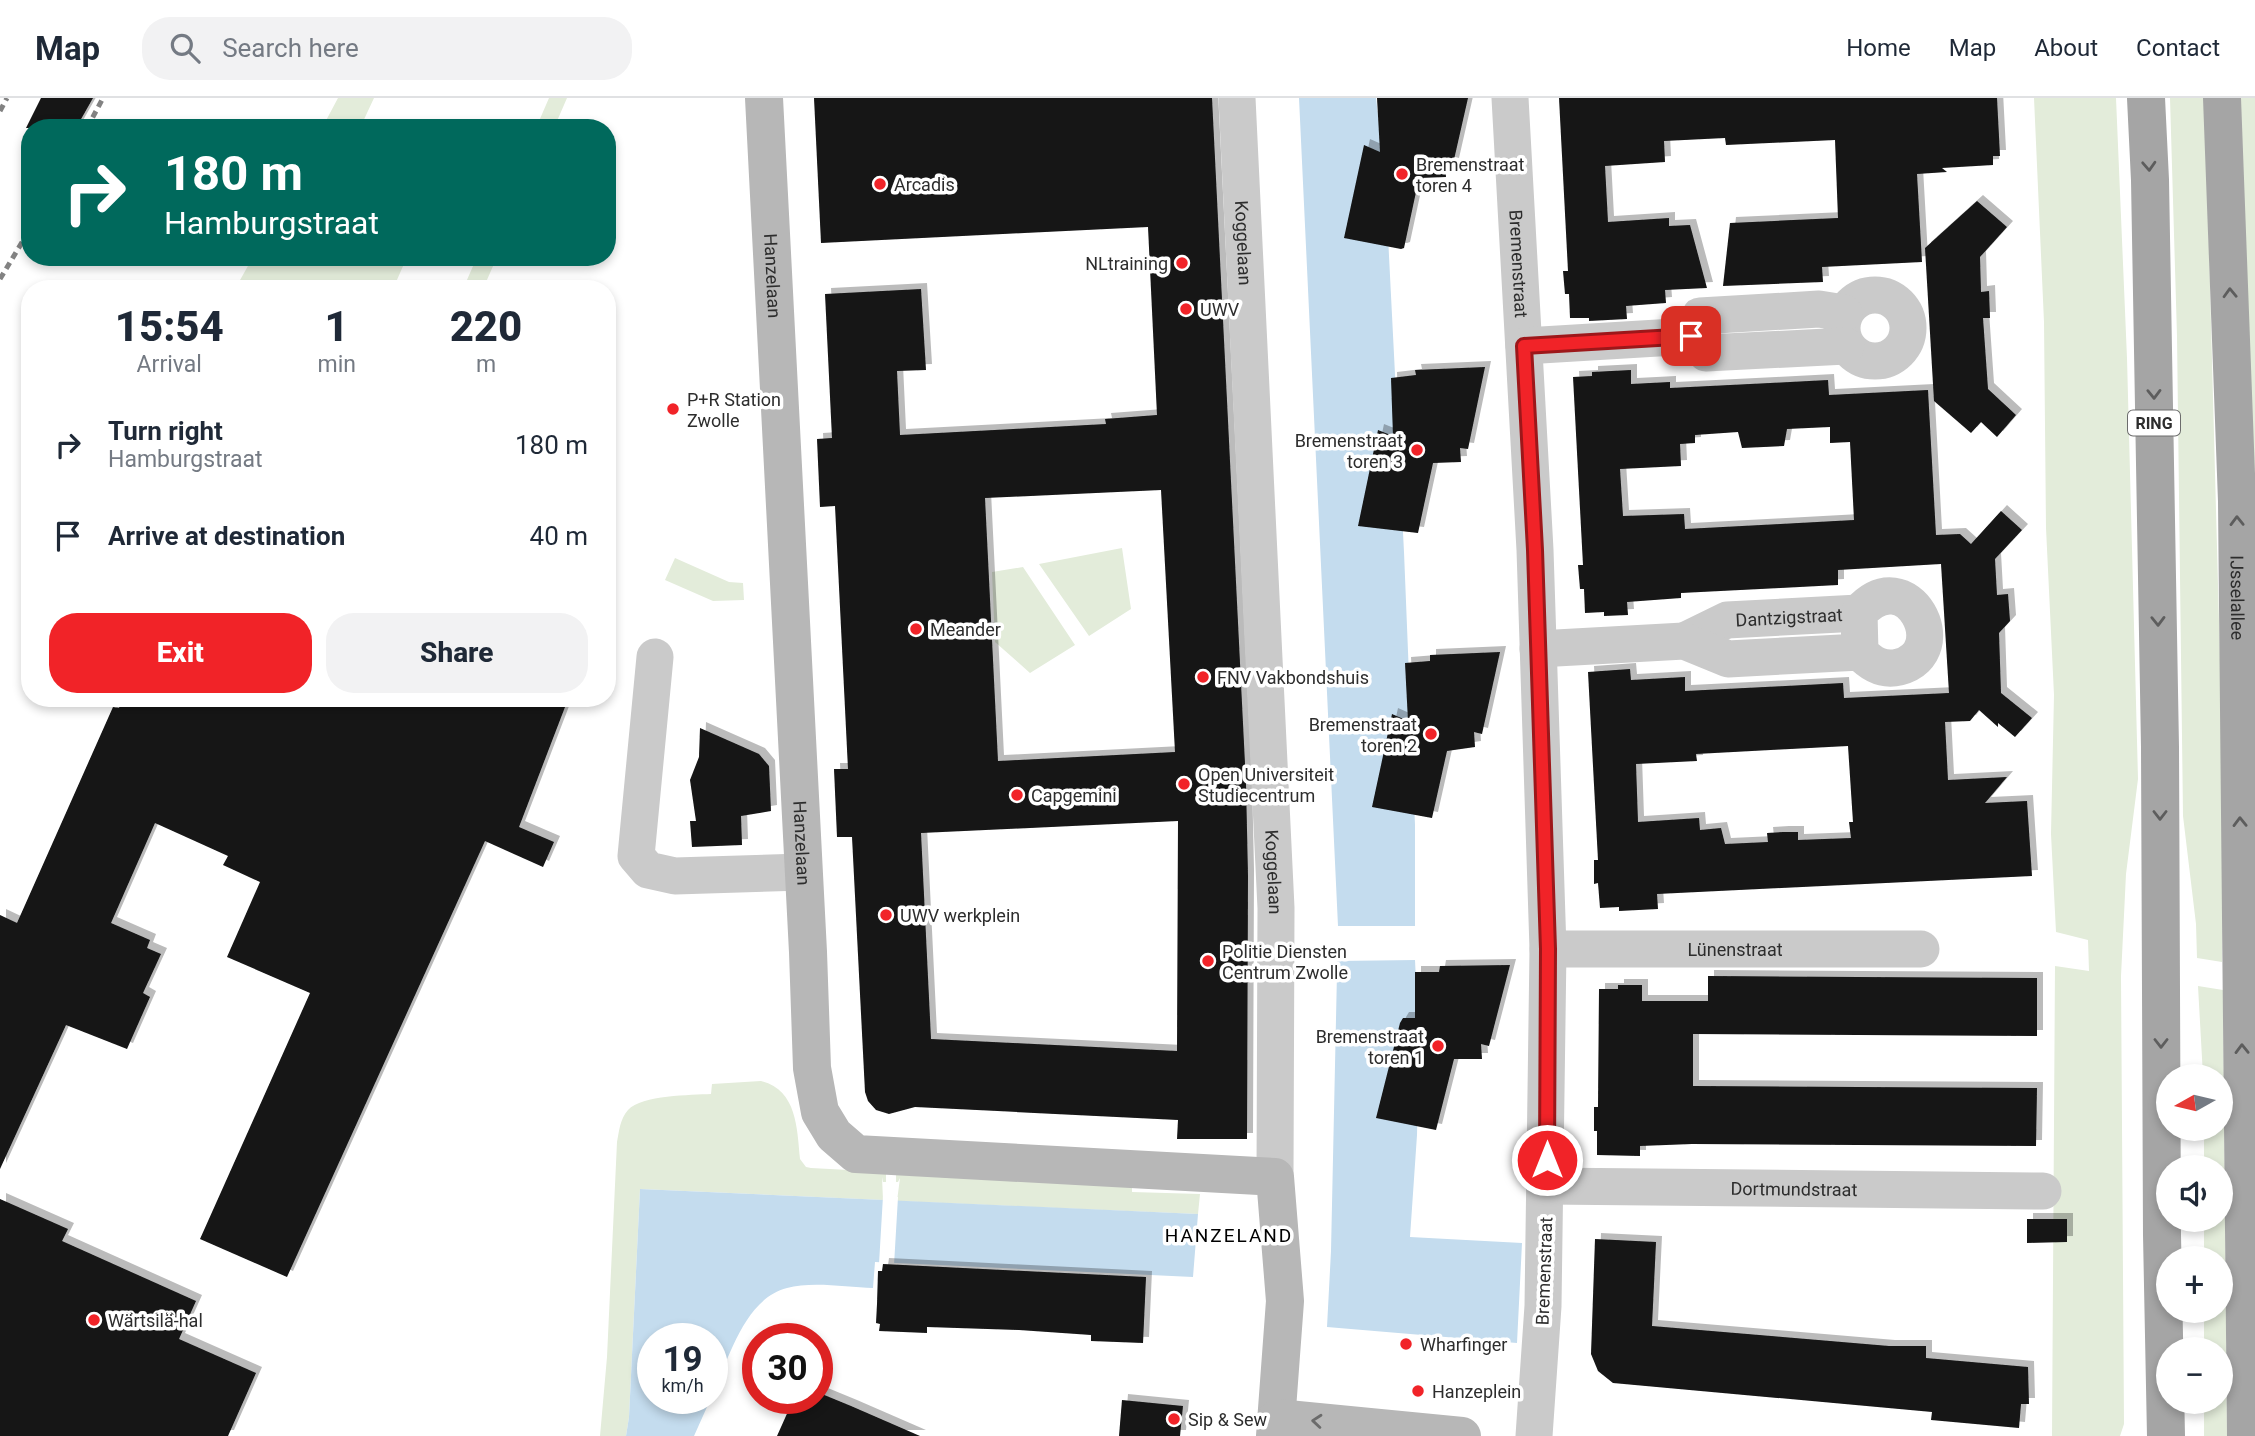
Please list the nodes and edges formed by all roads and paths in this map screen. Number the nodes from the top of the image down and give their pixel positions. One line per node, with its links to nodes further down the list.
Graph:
1 (764, 98): 13 (street, Hanzelaan)
2 (1237, 98): 16 (street, Koggelaan)
3 (1510, 98): 7 (street, Bremenstraat)
4 (2146, 98): 22 (main road, RING, one-way to 22)
5 (2222, 98): 23 (main road, IJsselallee, one-way to 5)
6 (1845, 330): 7 (street)
7 (1524, 346): 10 (street, Bremenstraat)
8 (1859, 613): 9 (street, Dantzigstraat); 11 (street, Dantzigstraat); 11 (street, Dantzigstraat)
9 (1684, 641): 10 (street, Dantzigstraat); 11 (street, Dantzigstraat)
10 (1538, 649): 14 (street, Bremenstraat)
11 (1860, 652)
12 (655, 657): 13 (street)
13 (803, 872): 16 (street, Hanzelaan)
14 (1548, 949): 15 (street, Lünenstraat); 17 (street, Bremenstraat)
15 (1922, 949)
16 (1275, 1177): 19 (street, Koggelaan)
17 (1546, 1186): 18 (street, Dortmundstraat); 21 (street, Bremenstraat)
18 (2043, 1191)
19 (1276, 1427): 20 (street, one-way to 19)
20 (1462, 1436)
21 (1534, 1436)
22 (2166, 1436)
23 (2246, 1436)

